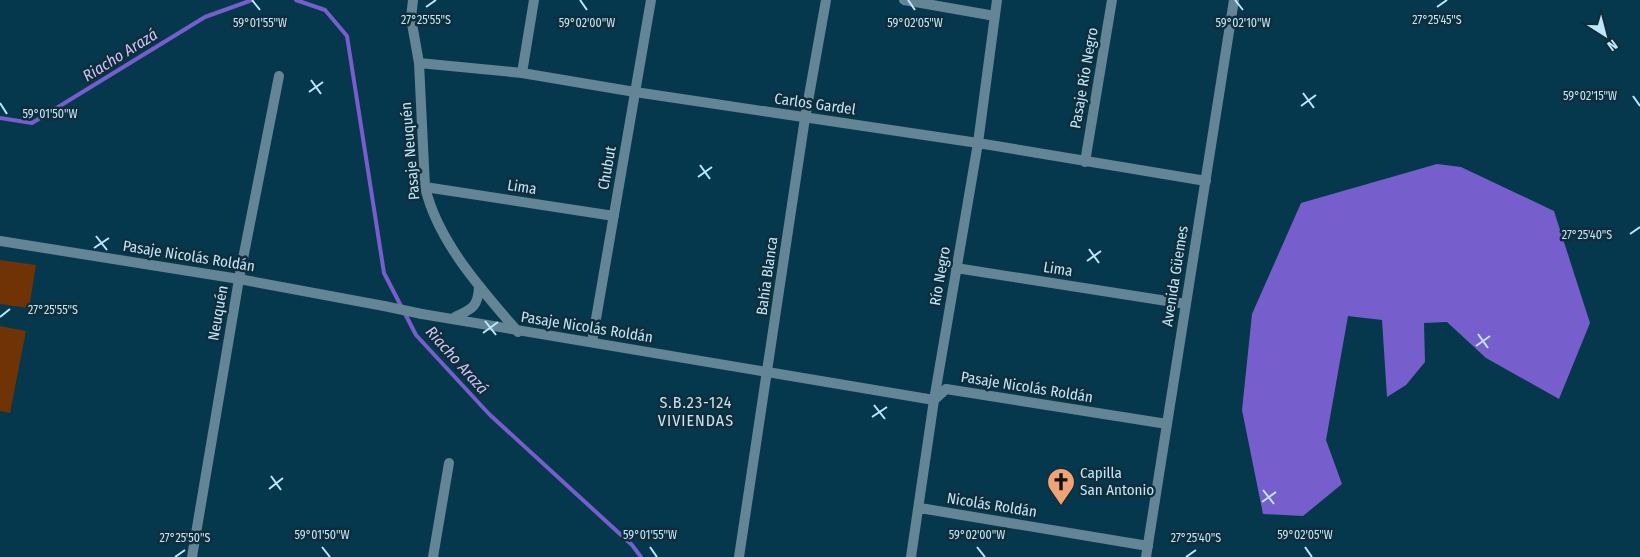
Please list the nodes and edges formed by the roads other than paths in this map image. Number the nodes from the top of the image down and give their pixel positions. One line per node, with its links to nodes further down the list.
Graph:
1 (414, 0): 10 (street, Pasaje Neuquén)
2 (534, 0): 11 (street)
3 (651, 0): 13 (street, Chubut)
4 (826, 0): 14 (street, Bahía Blanca)
5 (904, 0): 9 (street)
6 (997, 0): 9 (street, Río Negro)
7 (1112, 0): 16 (street, Pasaje Río Negro)
8 (1234, 0): 17 (street, Avenida Güemes)
9 (995, 16): 15 (street, Río Negro)
10 (419, 63): 11 (street, Carlos Gardel); 18 (street, Pasaje Neuquén)
11 (522, 72): 13 (street, Carlos Gardel)
12 (279, 76): 22 (street, Neuquén)
13 (635, 92): 14 (street, Carlos Gardel); 19 (street, Chubut)
14 (805, 118): 15 (street, Carlos Gardel); 28 (street, Bahía Blanca)
15 (978, 142): 16 (street, Carlos Gardel); 21 (street, Río Negro)
16 (1085, 162): 17 (street, Carlos Gardel)
17 (1206, 181): 24 (street, Avenida Güemes)
18 (425, 187): 19 (street, Lima); 23 (street, Pasaje Neuquén)
19 (614, 216): 27 (street, Chubut)
20 (0, 241): 22 (street, Pasaje Nicolás Roldán)
21 (956, 268): 24 (street, Lima); 29 (street, Río Negro)
22 (239, 279): 25 (street, Pasaje Nicolás Roldán); 34 (street, Neuquén)
23 (480, 287): 25 (street); 26 (street, Pasaje Neuquén)
24 (1186, 304): 30 (street, Avenida Güemes)
25 (455, 318): 26 (street, Pasaje Nicolás Roldán)
26 (518, 332): 27 (street, Pasaje Nicolás Roldán)
27 (592, 342): 28 (street, Pasaje Nicolás Roldán)
28 (768, 371): 29 (street, Pasaje Nicolás Roldán); 36 (street, Bahía Blanca)
29 (934, 400): 30 (street, Pasaje Nicolás Roldán); 32 (street, Río Negro)
30 (1167, 424): 33 (street, Avenida Güemes)
31 (449, 463): 35 (street)
32 (920, 508): 33 (street, Nicolás Roldán); 37 (street, Río Negro)
33 (1148, 546): 38 (street, Avenida Güemes)
34 (192, 557)
35 (433, 557)
36 (739, 557)
37 (911, 557)
38 (1146, 557)

